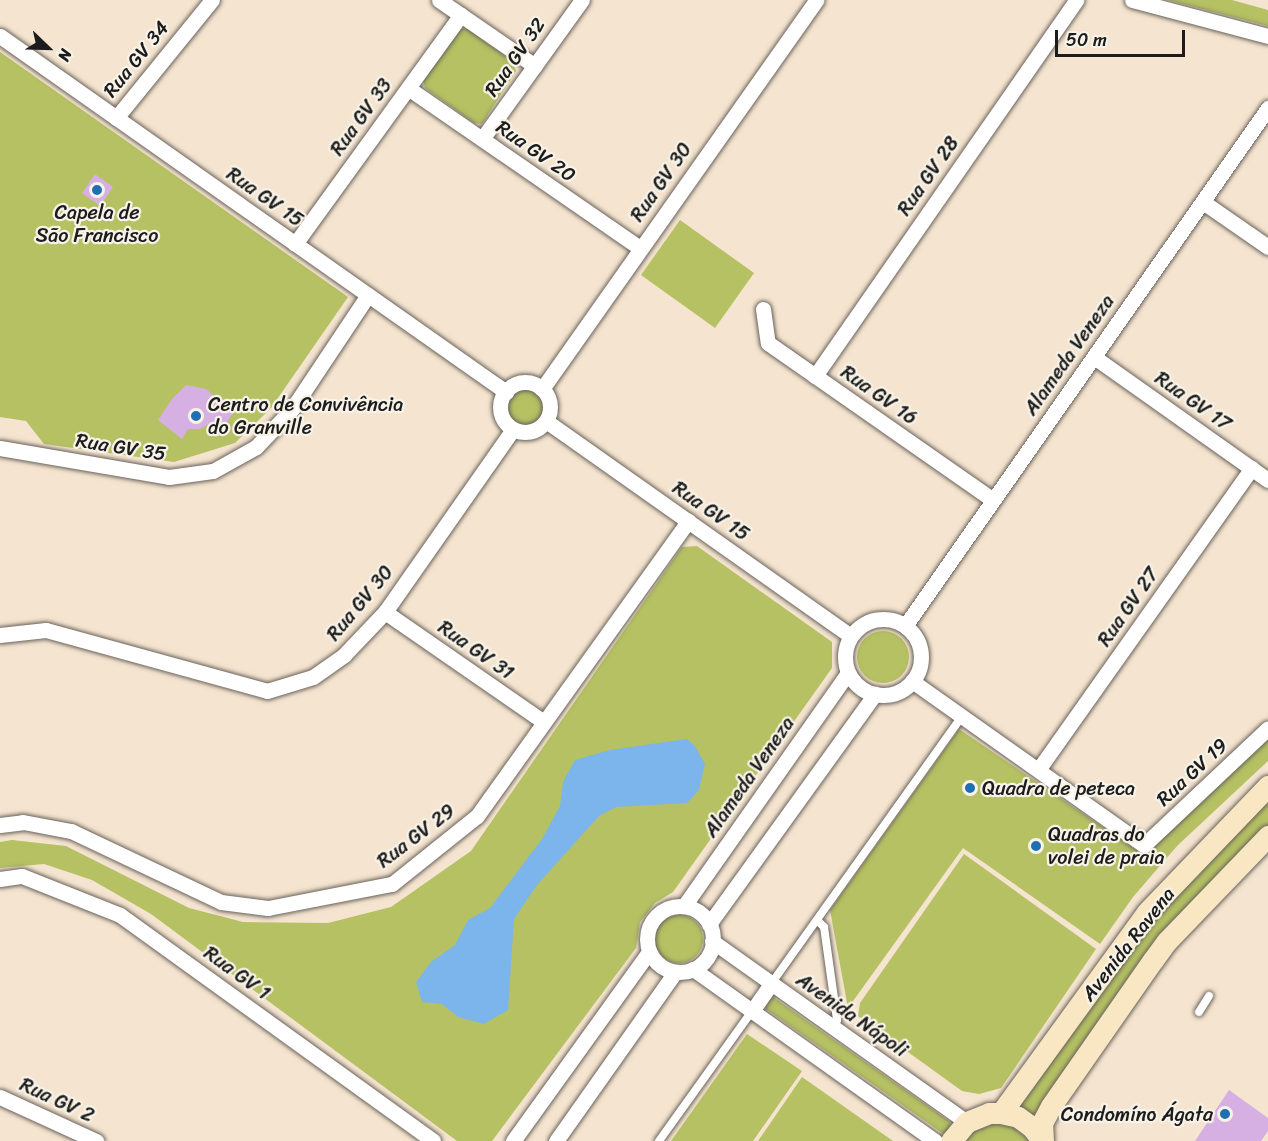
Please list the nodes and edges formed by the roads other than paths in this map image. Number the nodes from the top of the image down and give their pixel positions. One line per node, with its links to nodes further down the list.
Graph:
1 (212, 0): 13 (street, Rua GV 34)
2 (439, 0): 7 (street)
3 (582, 0): 10 (street, Rua GV 32)
4 (816, 0): 18 (street, Rua GV 30)
5 (1076, 0): 22 (street, Rua GV 28)
6 (1132, 0): 9 (street)
7 (461, 15): 10 (street); 11 (street, Rua GV 33)
8 (0, 36): 13 (street, Rua GV 15)
9 (1268, 36)
10 (535, 66): 14 (street, Rua GV 32)
11 (408, 88): 14 (street, Rua GV 20); 16 (street, Rua GV 33)
12 (1268, 108): 15 (street, Alameda Veneza)
13 (116, 118): 16 (street, Rua GV 15)
14 (482, 139): 18 (street, Rua GV 20)
15 (1203, 202): 17 (street); 21 (street, Alameda Veneza)
16 (295, 244): 19 (street, Rua GV 15)
17 (1268, 247)
18 (640, 248): 23 (street, Rua GV 30)
19 (368, 295): 24 (street, Rua GV 15); 27 (street, Rua GV 35)
20 (763, 309): 22 (street, Rua GV 16)
21 (1094, 357): 28 (street, Rua GV 17); 30 (street, Alameda Veneza)
22 (815, 376): 30 (street, Rua GV 16)
23 (542, 389): 24 (street); 25 (street)
24 (506, 392): 26 (street)
25 (546, 421): 26 (street); 31 (street, Rua GV 15)
26 (513, 429): 32 (street, Rua GV 30)
27 (0, 448)
28 (1252, 468): 29 (street, Rua GV 17); 42 (street, Rua GV 27)
29 (1268, 480)
30 (993, 500): 33 (street, Alameda Veneza)
31 (688, 521): 35 (street, Rua GV 15); 40 (street, Rua GV 29)
32 (385, 612): 34 (street, Rua GV 30); 40 (street, Rua GV 31)
33 (905, 626): 35 (street); 37 (street)
34 (0, 635)
35 (851, 636): 36 (street)
36 (848, 673): 38 (street); 47 (street, Alameda Veneza)
37 (912, 681): 38 (street); 39 (street)
38 (875, 694): 49 (street)
39 (962, 716): 42 (street); 48 (lane)
40 (544, 722): 44 (street, Rua GV 29)
41 (1268, 728): 42 (street, Rua GV 19)
42 (1038, 770)
43 (1268, 786): 60 (main road, Avenida Ravena)
44 (0, 825)
45 (1268, 836): 69 (main road, Avenida Ravena)
46 (0, 879): 63 (street, Rua GV 1)
47 (684, 906): 49 (street); 51 (street)
48 (817, 920): 54 (lane); 58 (lane)
49 (709, 924): 50 (street)
50 (712, 941): 52 (street); 54 (street, Avenida Nápoli)
51 (649, 952): 53 (street); 64 (street)
52 (693, 969): 53 (street); 56 (street)
53 (675, 972): 65 (street)
54 (771, 984): 56 (street); 58 (street, Avenida Nápoli)
55 (1209, 996): 57 (lane)
56 (752, 1011): 66 (lane); 67 (street)
57 (1199, 1012)
58 (834, 1028): 61 (street, Avenida Nápoli)
59 (0, 1097): 62 (street, Rua GV 2)
60 (1001, 1113): 61 (main road); 69 (main road)
61 (967, 1122): 68 (main road)
62 (96, 1141)
63 (433, 1141)
64 (513, 1141)
65 (556, 1141)
66 (659, 1141)
67 (935, 1141)
68 (951, 1141)
69 (1042, 1141)

